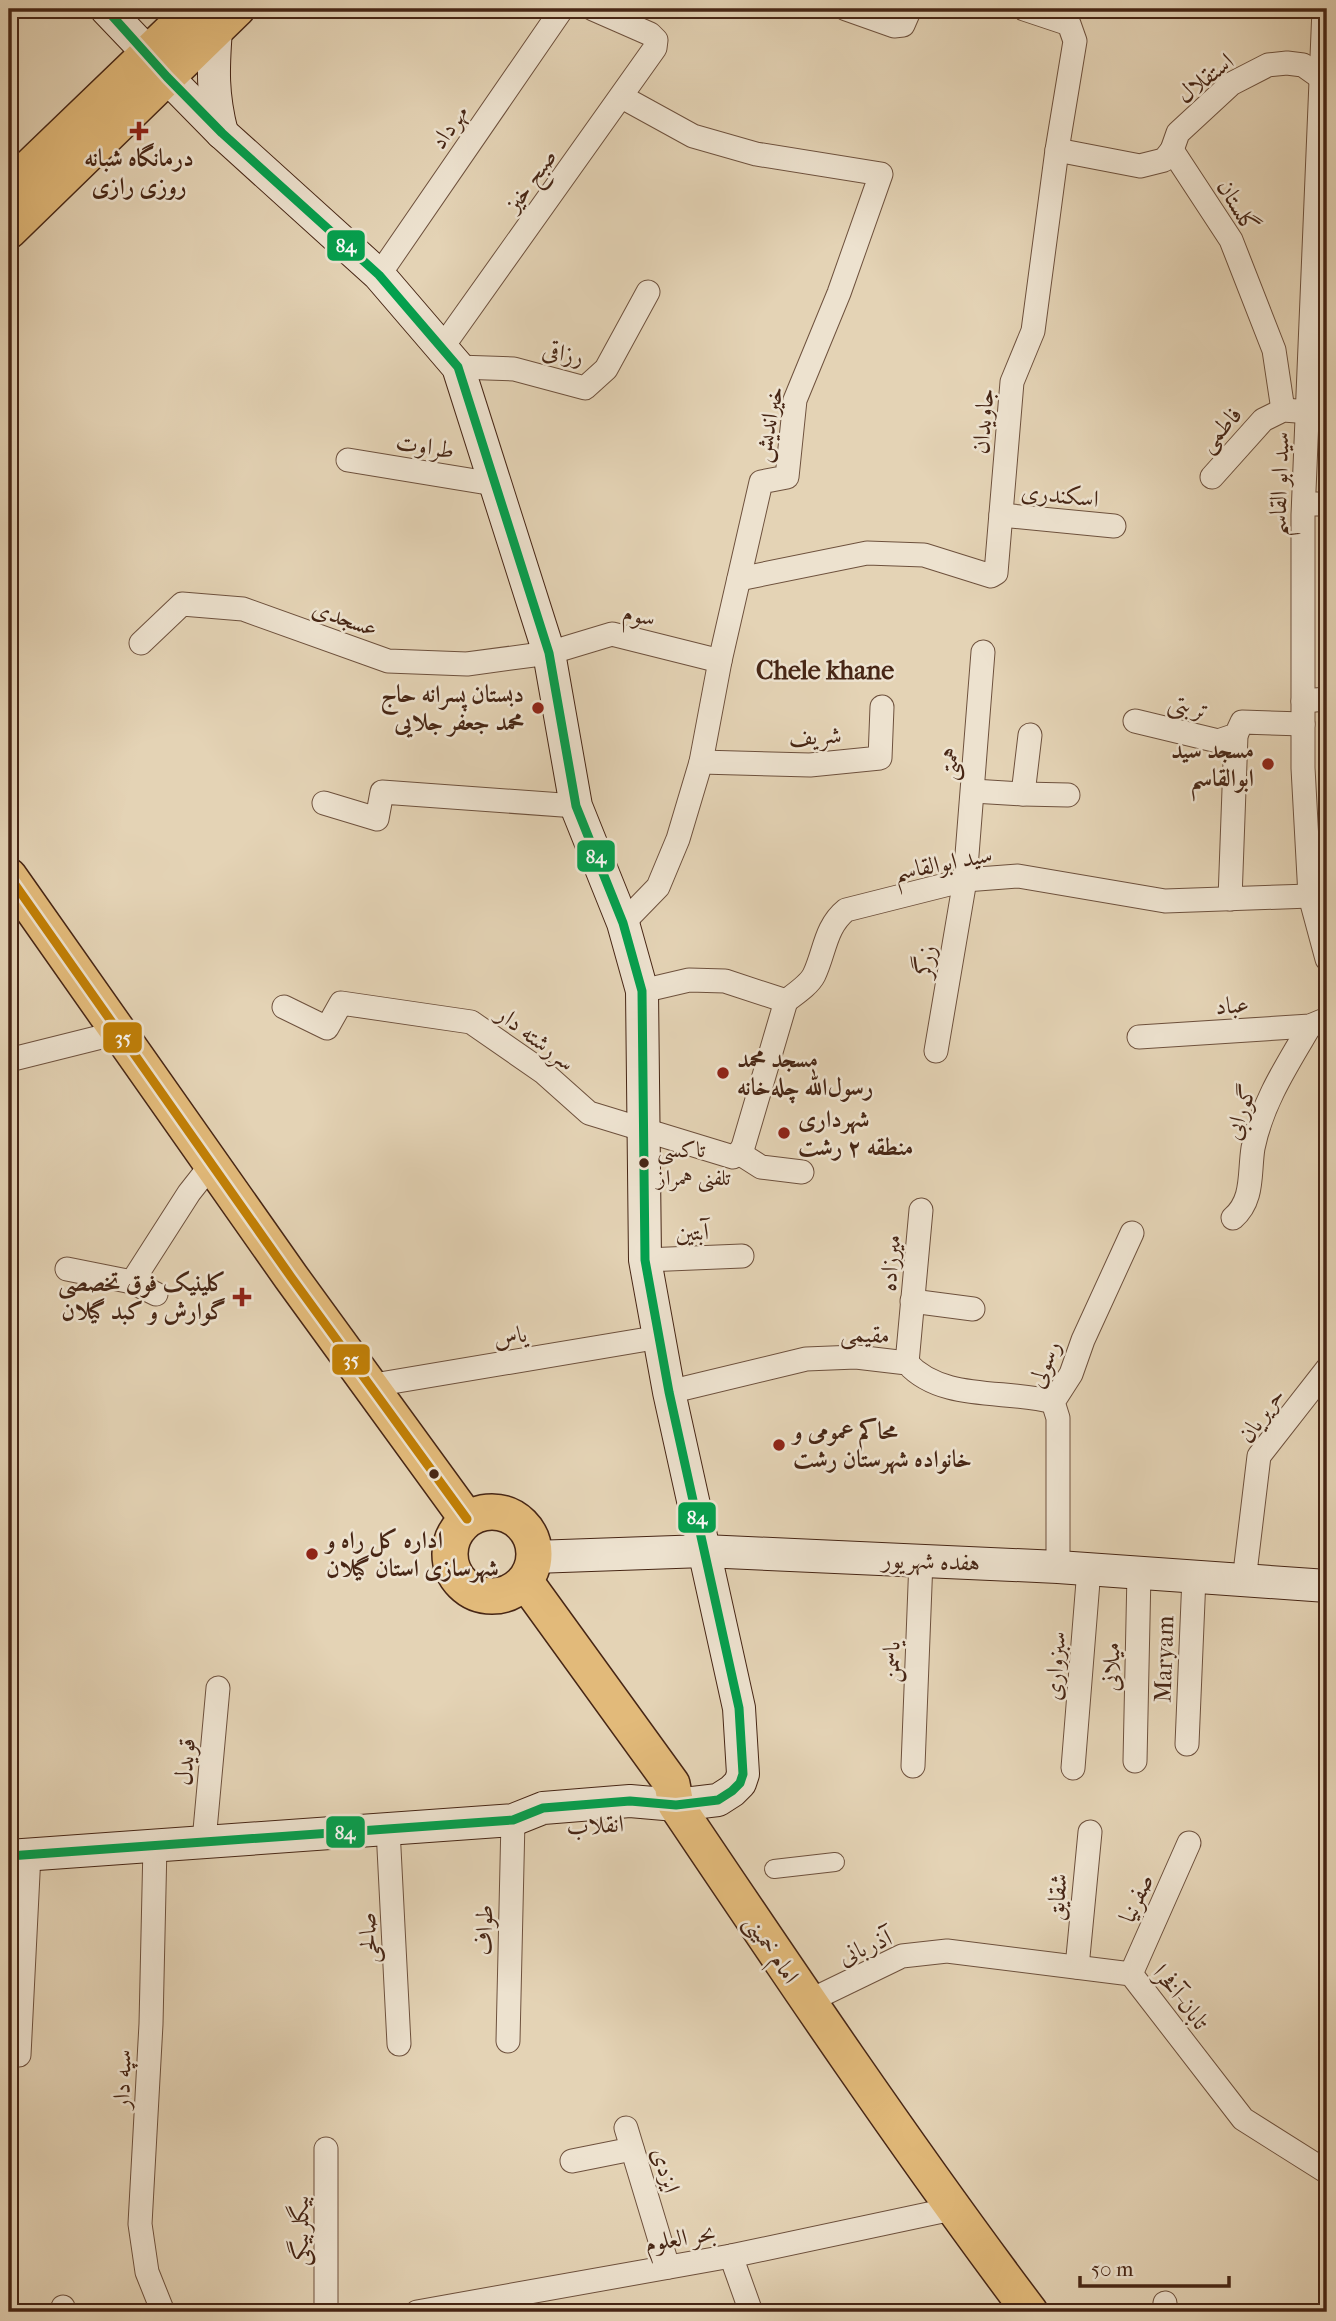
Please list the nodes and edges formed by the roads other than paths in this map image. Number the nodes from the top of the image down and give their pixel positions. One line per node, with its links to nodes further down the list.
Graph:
1 (106, 9): 9 (main road)
2 (562, 9): 17 (street, مهرداد)
3 (593, 9): 11 (street, صبح خیز)
4 (846, 9): 5 (street)
5 (911, 9)
6 (1024, 9): 13 (street, جاویدان)
7 (1324, 9): 10 (street, سید ابو القاسم)
8 (216, 15): 9 (main road); 12 (main road)
9 (157, 65): 12 (main road); 15 (main road); 16 (main road)
10 (1324, 80): 14 (street, استقلال); 19 (street, سید ابو القاسم)
11 (622, 97): 20 (street, صبح خیز); 30 (street, خیراندیش)
12 (222, 133): 17 (main road)
13 (1057, 150): 14 (street); 28 (street, جاویدان)
14 (1172, 150): 21 (street, گلستان)
15 (9, 187)
16 (9, 231)
17 (379, 275): 20 (main road)
18 (648, 292): 20 (street, رزاقی)
19 (1320, 295): 22 (street, سید ابو القاسم)
20 (450, 358): 25 (main road)
21 (1283, 410): 22 (street, فاطمی); 24 (street, فاطمی)
22 (1307, 412): 26 (street, سید ابو القاسم)
23 (348, 460): 25 (street, طراوت)
24 (1212, 477)
25 (494, 484): 33 (main road)
26 (1304, 504): 27 (street); 37 (street, سید ابو القاسم)
27 (1327, 504)
28 (1001, 515): 29 (street, اسکندری); 30 (street, جاویدان)
29 (1114, 526)
30 (739, 579): 34 (street, خیراندیش)
31 (142, 643): 33 (street, عسجدی)
32 (983, 652): 42 (street, همتی)
33 (549, 653): 34 (street, سوم); 46 (main road)
34 (720, 660): 41 (street, خیراندیش)
35 (1327, 699): 37 (street)
36 (882, 707): 41 (street, شریف)
37 (1303, 712): 40 (street, تربتی); 49 (street, سید ابو القاسم)
38 (1135, 721): 40 (street, تربتی)
39 (1030, 735): 43 (street)
40 (1236, 735): 50 (street)
41 (701, 762): 51 (street, خیراندیش)
42 (973, 791): 43 (street); 48 (street, همتی)
43 (1023, 794): 44 (street)
44 (1068, 795)
45 (324, 803): 46 (street)
46 (576, 806): 51 (main road)
47 (9, 876): 63 (main road)
48 (965, 880): 50 (street, سید ابوالقاسم); 54 (street, سید ابوالقاسم); 59 (street, زرگر)
49 (1310, 896): 50 (street, سید ابوالقاسم); 52 (street, سید ابو القاسم)
50 (1230, 899)
51 (623, 923): 53 (main road)
52 (1327, 959)
53 (642, 990): 54 (street); 61 (main road)
54 (786, 1001): 62 (street)
55 (284, 1007): 61 (street, سررشته دار)
56 (1319, 1022): 58 (street, عباد); 66 (street, گورابی)
57 (101, 1037): 60 (street)
58 (1139, 1037)
59 (936, 1051)
60 (9, 1060)
61 (644, 1130): 62 (street); 69 (main road)
62 (739, 1153): 64 (street)
63 (212, 1165): 71 (street); 78 (main road)
64 (802, 1172)
65 (921, 1210): 73 (street, میرزاده)
66 (1233, 1218)
67 (1132, 1233): 80 (street, رسولی)
68 (742, 1256): 69 (street, آبتین)
69 (646, 1260): 75 (main road)
70 (67, 1269): 71 (street)
71 (132, 1282): 72 (street)
72 (156, 1294)
73 (912, 1301): 74 (street); 76 (street, میرزاده)
74 (973, 1310)
75 (660, 1337): 78 (street, یاس); 79 (main road)
76 (907, 1363): 79 (street, مقیمی); 80 (street, مقیمی)
77 (1327, 1370): 90 (street, حریریان)
78 (368, 1386): 82 (main road)
79 (669, 1392): 81 (main road)
80 (1054, 1402): 86 (street, رسولی)
81 (695, 1511): 83 (main road); 84 (main road)
82 (467, 1519): 88 (main road); 88 (main road)
83 (704, 1551): 84 (main road, هفده شهریور); 85 (main road, هفده شهریور); 97 (main road)
84 (672, 1552): 88 (main road, هفده شهریور)
85 (921, 1560): 86 (main road, هفده شهریور); 95 (street, یاسمن)
86 (1073, 1568): 87 (main road, هفده شهریور); 96 (street, سبزواری)
87 (1139, 1573): 89 (main road, هفده شهریور); 94 (street, میلانی)
88 (522, 1577): 97 (main road)
89 (1194, 1577): 90 (main road, هفده شهریور); 93 (street, Maryam)
90 (1244, 1581): 91 (main road, هفده شهریور)
91 (1327, 1586)
92 (218, 1688): 101 (street, قویدل)
93 (1188, 1744)
94 (1135, 1761)
95 (913, 1766)
96 (1073, 1768)
97 (676, 1805): 98 (main road, انقلاب); 110 (main road, امام خمینی)
98 (513, 1821): 99 (main road, انقلاب); 111 (street, طواف)
99 (388, 1829): 101 (main road, انقلاب); 112 (street, صالحی)
100 (1090, 1832): 108 (street, شقایق)
101 (204, 1841): 103 (main road, انقلاب)
102 (1189, 1843): 109 (street, صفرنیا)
103 (155, 1845): 104 (main road, انقلاب); 120 (street, سپه دار)
104 (19, 1855): 113 (street)
105 (835, 1861): 106 (street)
106 (775, 1869)
107 (947, 1951): 108 (street, تابان-آفخرا); 110 (street, آذربانی)
108 (1077, 1967): 109 (street, تابان-آفخرا)
109 (1131, 1974): 116 (street, تابان-آفخرا)
110 (807, 2002): 117 (main road, امام خمینی)
111 (508, 2041)
112 (399, 2044)
113 (19, 2054)
114 (326, 2149): 121 (street, بیگلربیگی)
115 (572, 2161): 119 (street, ایزدی)
116 (1327, 2172)
117 (952, 2209): 118 (street, بحر العلوم); 124 (main road, امام خمینی)
118 (732, 2256): 119 (street, بحر العلوم); 123 (street)
119 (668, 2267): 122 (street, بحر العلوم)
120 (163, 2312)
121 (326, 2312)
122 (417, 2312)
123 (751, 2312)
124 (1030, 2312)

